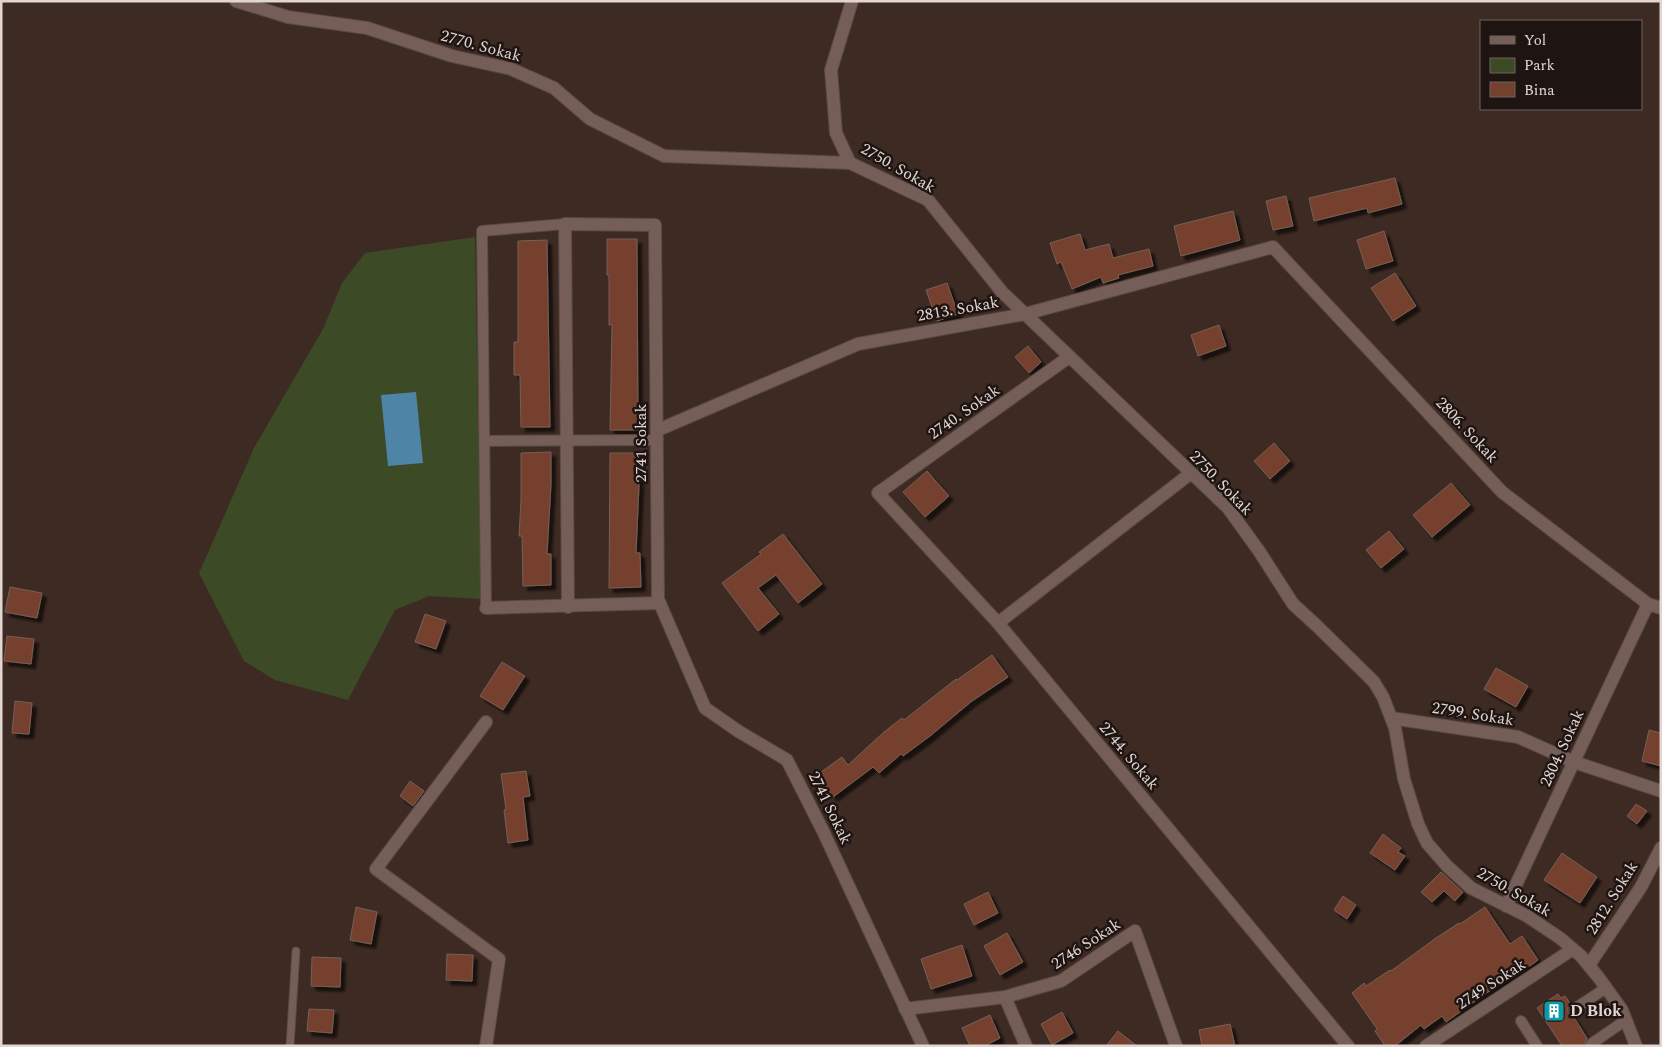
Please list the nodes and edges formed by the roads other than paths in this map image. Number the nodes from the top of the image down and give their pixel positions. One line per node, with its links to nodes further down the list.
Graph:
1 (237, 1): 3 (street, 2770. Sokak)
2 (852, 1): 3 (street, 2750. Sokak)
3 (850, 163): 6 (street, 2750. Sokak)
4 (565, 224): 8 (street, 2741 Sokak); 9 (street); 10 (street)
5 (1273, 247): 6 (street, 2813. Sokak); 14 (street, 2806. Sokak)
6 (1025, 314): 7 (street, 2750. Sokak); 8 (street, 2813. Sokak)
7 (1069, 357): 11 (street, 2750. Sokak); 12 (street, 2740. Sokak)
8 (658, 435): 9 (street); 13 (street, 2741 Sokak)
9 (567, 440): 10 (street); 15 (street)
10 (484, 441): 16 (street)
11 (1191, 473): 18 (street); 19 (street, 2750. Sokak)
12 (878, 493): 18 (street, 2744. Sokak)
13 (660, 604): 15 (street); 30 (street, 2741 Sokak)
14 (1648, 604): 17 (street, 2806. Sokak); 21 (street, 2804. Sokak)
15 (568, 607): 16 (street)
16 (486, 608)
17 (1661, 608)
18 (998, 623): 40 (street, 2744. Sokak)
19 (1391, 718): 21 (street, 2799. Sokak); 24 (street, 2750. Sokak)
20 (486, 722): 36 (street)
21 (1574, 762): 22 (street, 2799. Sokak); 24 (street, 2804. Sokak)
22 (1661, 790)
23 (1661, 848): 27 (street, 2812. Sokak)
24 (1506, 906): 25 (street, 2750. Sokak)
25 (1574, 949): 27 (street, 2750. Sokak); 41 (street, 2749 Sokak)
26 (296, 951): 35 (lane)
27 (1589, 965): 28 (street, 2750. Sokak)
28 (1606, 988): 31 (street); 32 (street, 2750. Sokak)
29 (1005, 997): 30 (street, 2746 Sokak); 38 (street); 39 (street, 2746 Sokak)
30 (905, 1009): 37 (street, 2741 Sokak)
31 (1574, 1009)
32 (1626, 1020): 34 (street); 43 (street, 2750. Sokak)
33 (1521, 1021): 42 (street)
34 (1591, 1044)
35 (290, 1046)
36 (486, 1046)
37 (923, 1046)
38 (1026, 1046)
39 (1176, 1046)
40 (1348, 1046)
41 (1426, 1046)
42 (1537, 1046)
43 (1636, 1046)

